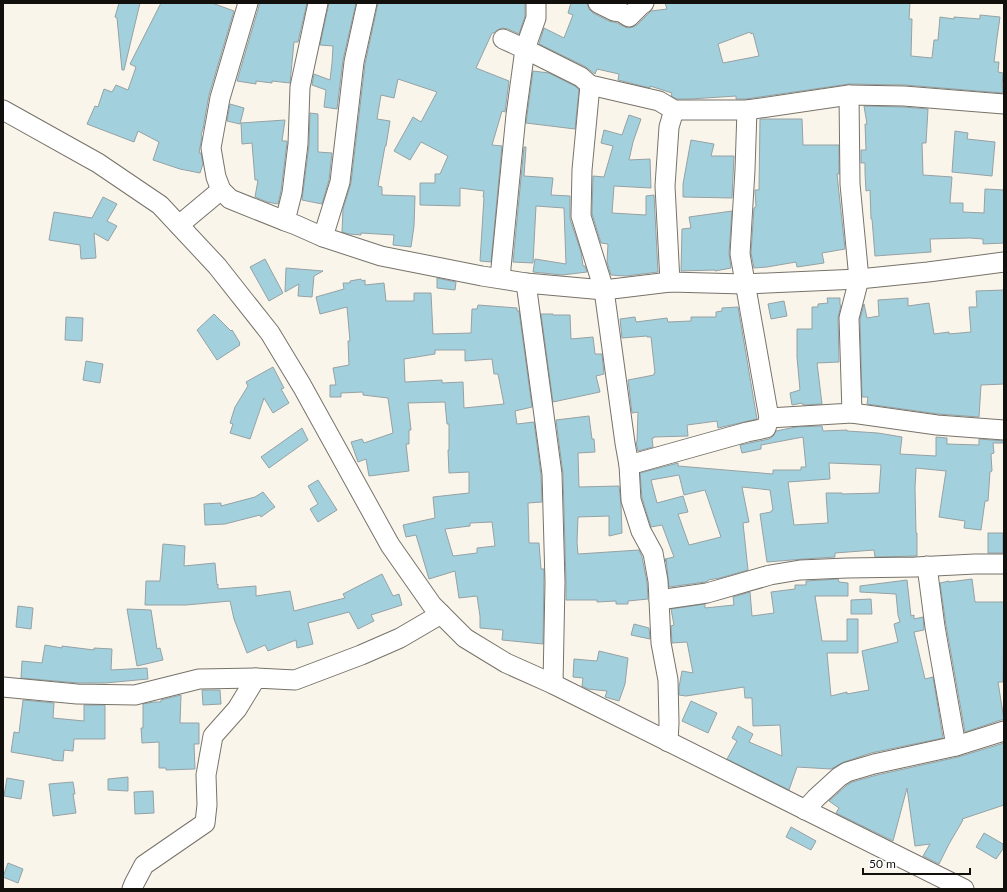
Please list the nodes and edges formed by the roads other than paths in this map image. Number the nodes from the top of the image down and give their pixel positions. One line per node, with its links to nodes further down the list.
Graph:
1 (248, 3): 15 (street)
2 (318, 3): 16 (street)
3 (367, 3): 18 (street)
4 (536, 3): 8 (street)
5 (598, 3): 6 (street)
6 (644, 3)
7 (502, 39): 8 (street)
8 (525, 49): 9 (street); 20 (street)
9 (590, 85): 12 (street); 25 (street)
10 (849, 96): 11 (street); 13 (street); 21 (street)
11 (1004, 104)
12 (674, 110): 13 (street); 22 (street)
13 (747, 110): 24 (street)
14 (4, 114): 17 (street)
15 (221, 190): 16 (street); 17 (street)
16 (285, 221): 18 (street)
17 (179, 225): 33 (street)
18 (323, 237): 20 (street)
19 (1004, 262): 21 (street)
20 (500, 278): 23 (street)
21 (859, 279): 24 (street); 26 (street)
22 (670, 282): 24 (street); 25 (street)
23 (526, 283): 25 (street); 35 (street)
24 (744, 284): 27 (street)
25 (604, 290): 29 (street)
26 (852, 414): 27 (street); 28 (street)
27 (769, 418): 29 (street)
28 (1004, 430)
29 (629, 465): 32 (street)
30 (1004, 564): 31 (street)
31 (927, 566): 32 (street); 39 (street)
32 (659, 600): 38 (street)
33 (441, 614): 34 (street); 35 (street)
34 (256, 678): 36 (street); 41 (street)
35 (553, 684): 38 (street)
36 (3, 688)
37 (1004, 731): 39 (street)
38 (668, 742): 40 (street)
39 (956, 746): 40 (street)
40 (805, 810): 42 (street)
41 (132, 889)
42 (964, 889)

